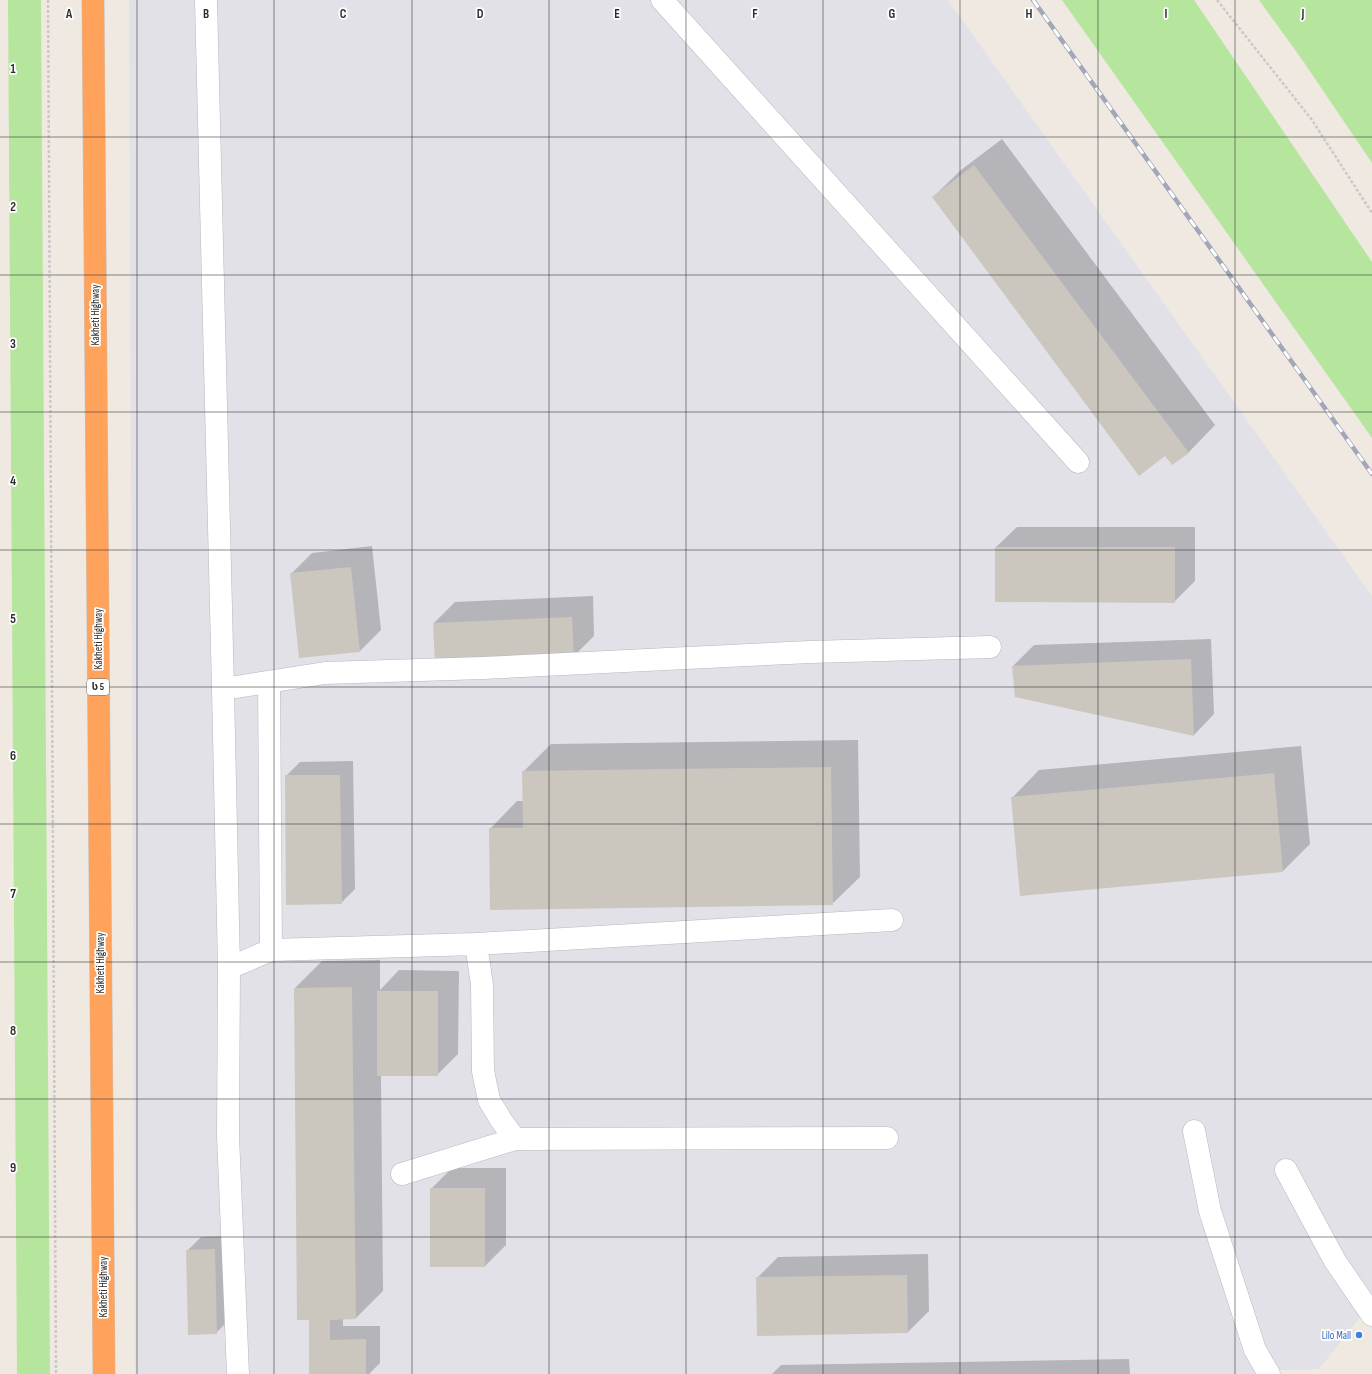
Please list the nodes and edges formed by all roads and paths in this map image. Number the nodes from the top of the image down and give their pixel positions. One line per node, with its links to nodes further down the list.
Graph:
1 (48, 0): 21 (path)
2 (93, 0): 22 (highway, Kakheti Highway / ს 5)
3 (206, 0): 10 (lane)
4 (662, 0): 7 (lane)
5 (1217, 0): 6 (path)
6 (1372, 213)
7 (1078, 462)
8 (990, 647): 9 (lane)
9 (269, 682): 10 (lane); 13 (lane)
10 (223, 689): 14 (lane)
11 (892, 920): 12 (lane)
12 (476, 944): 13 (lane); 17 (lane)
13 (271, 950): 14 (lane)
14 (229, 968): 23 (lane)
15 (1194, 1131): 24 (lane)
16 (887, 1138): 17 (lane)
17 (515, 1139): 19 (lane)
18 (1286, 1170): 20 (lane)
19 (402, 1174)
20 (1372, 1316)
21 (56, 1374)
22 (104, 1374)
23 (238, 1374)
24 (1269, 1374)

